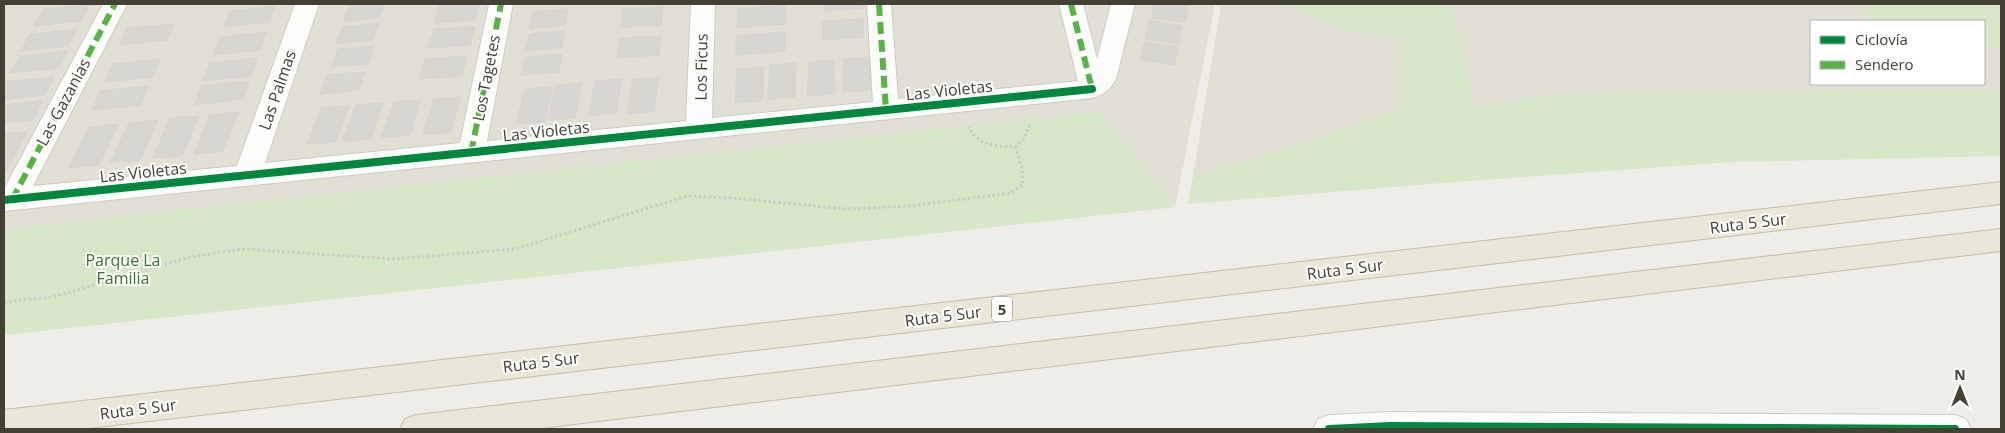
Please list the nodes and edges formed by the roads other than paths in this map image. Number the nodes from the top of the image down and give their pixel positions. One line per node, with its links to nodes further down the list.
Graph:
1 (115, 4): 14 (street, Las Gazanias)
2 (307, 4): 12 (street, Las Palmas)
3 (501, 4): 11 (street, Los Tagetes)
4 (703, 4): 10 (street, Los Ficus)
5 (879, 4): 9 (street)
6 (1071, 4): 8 (street)
7 (1123, 4): 8 (street)
8 (1092, 89): 9 (street, Las Violetas)
9 (886, 110): 10 (street, Las Violetas)
10 (699, 129): 11 (street, Las Violetas)
11 (471, 153): 12 (street, Las Violetas)
12 (247, 176): 14 (street, Las Violetas)
13 (2001, 193): 16 (highway, Ruta 5 Sur / 5)
14 (8, 200)
15 (2001, 240): 17 (highway)
16 (4, 424)
17 (416, 429)
18 (1329, 429): 19 (street)
19 (1955, 429)

